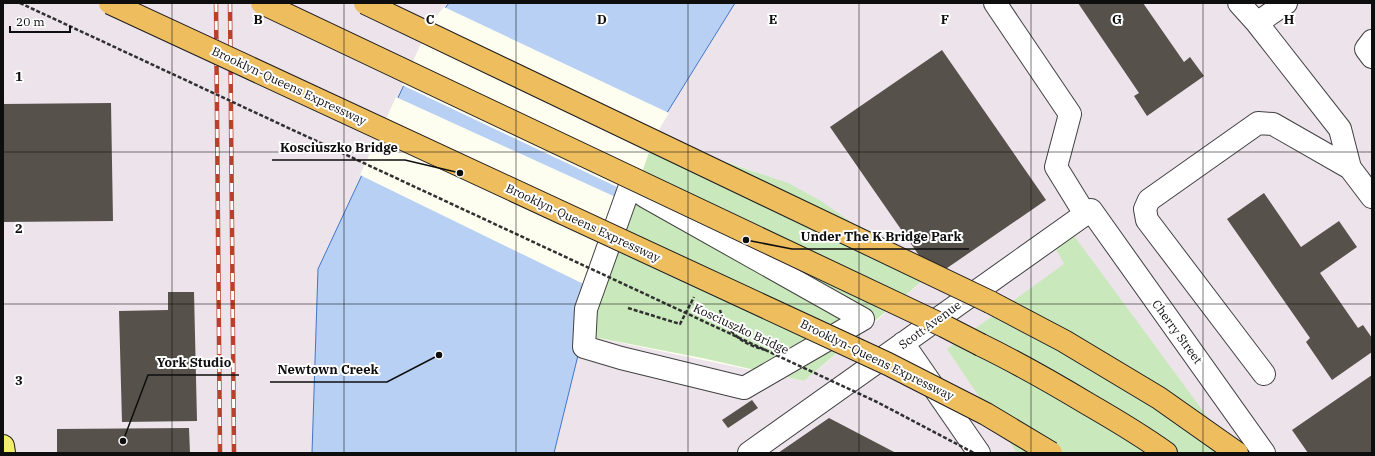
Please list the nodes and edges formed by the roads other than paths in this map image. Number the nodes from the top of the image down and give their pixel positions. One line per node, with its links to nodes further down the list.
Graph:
1 (110, 3): 20 (highway, Brooklyn-Queens Expressway, bridge)
2 (262, 3): 21 (highway, bridge)
3 (365, 3): 22 (highway, bridge)
4 (995, 3): 12 (street, Cherry Street)
5 (1239, 3): 7 (street)
6 (1286, 3): 7 (street)
7 (1257, 23): 10 (street)
8 (1372, 41): 9 (street)
9 (1372, 57)
10 (1350, 168): 11 (street); 15 (street)
11 (1372, 197)
12 (1088, 212): 13 (street, Scott Avenue); 23 (street, Cherry Street)
13 (903, 343): 18 (street, Scott Avenue); 19 (street)
14 (584, 347): 14 (street)
15 (1264, 374)
16 (3, 446): 17 (main road)
17 (4, 453)
18 (749, 453)
19 (979, 453)
20 (1051, 453)
21 (1166, 453)
22 (1237, 453)
23 (1264, 453)

